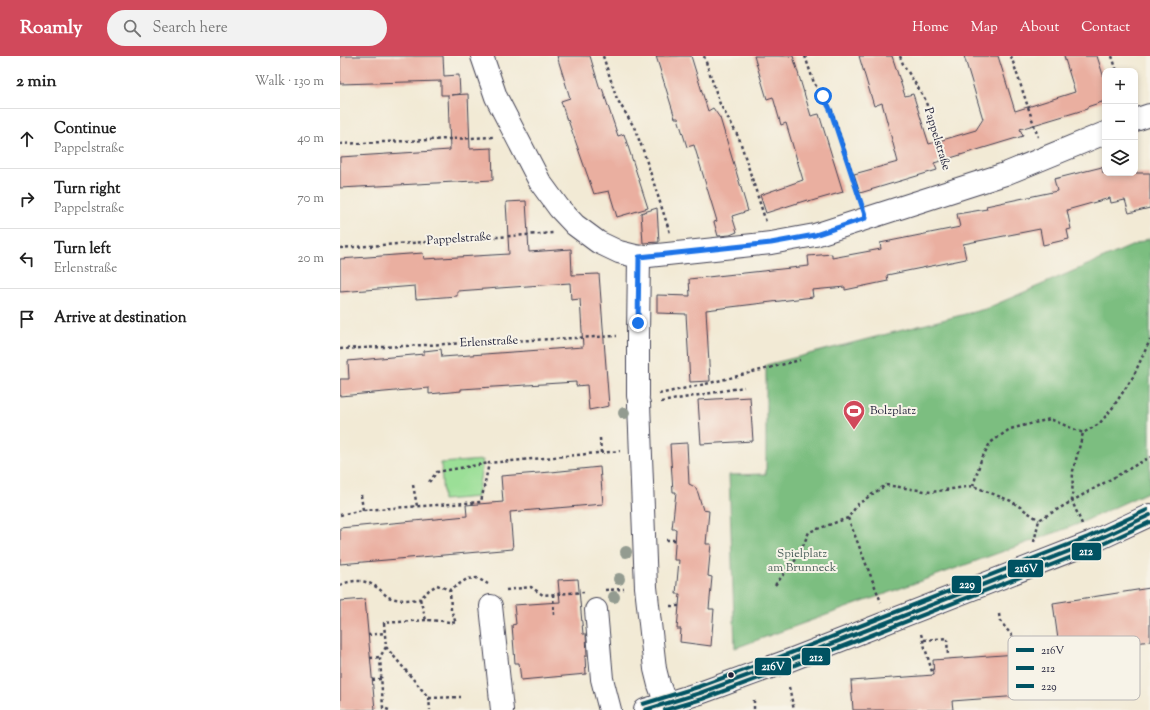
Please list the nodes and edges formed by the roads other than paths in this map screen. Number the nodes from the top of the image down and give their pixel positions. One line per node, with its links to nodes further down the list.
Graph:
1 (482, 56): 5 (street)
2 (1150, 115): 3 (street)
3 (1138, 119)
4 (1102, 133): 5 (street)
5 (639, 257): 9 (street)
6 (1150, 515): 9 (street)
7 (497, 598): 10 (street)
8 (596, 610): 11 (street)
9 (666, 704): 12 (street)
10 (502, 710)
11 (610, 710)
12 (645, 710)

